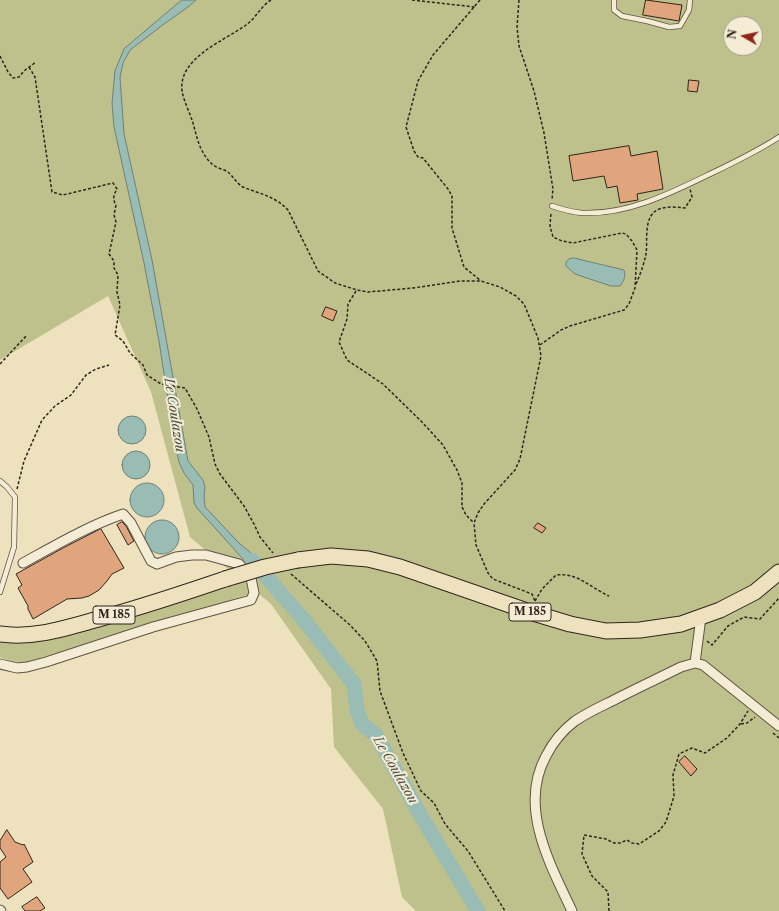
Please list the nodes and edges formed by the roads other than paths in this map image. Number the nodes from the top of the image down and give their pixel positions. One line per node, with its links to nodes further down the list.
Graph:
1 (614, 0): 2 (lane)
2 (690, 0)
3 (779, 137): 4 (lane)
4 (552, 206)
5 (0, 480): 8 (lane)
6 (23, 563): 12 (street)
7 (779, 572): 9 (main road, M 185)
8 (0, 592)
9 (701, 617): 10 (main road, M 185, bridge); 11 (street)
10 (0, 634)
11 (695, 663): 13 (street); 14 (street)
12 (0, 664)
13 (775, 727)
14 (572, 911)

